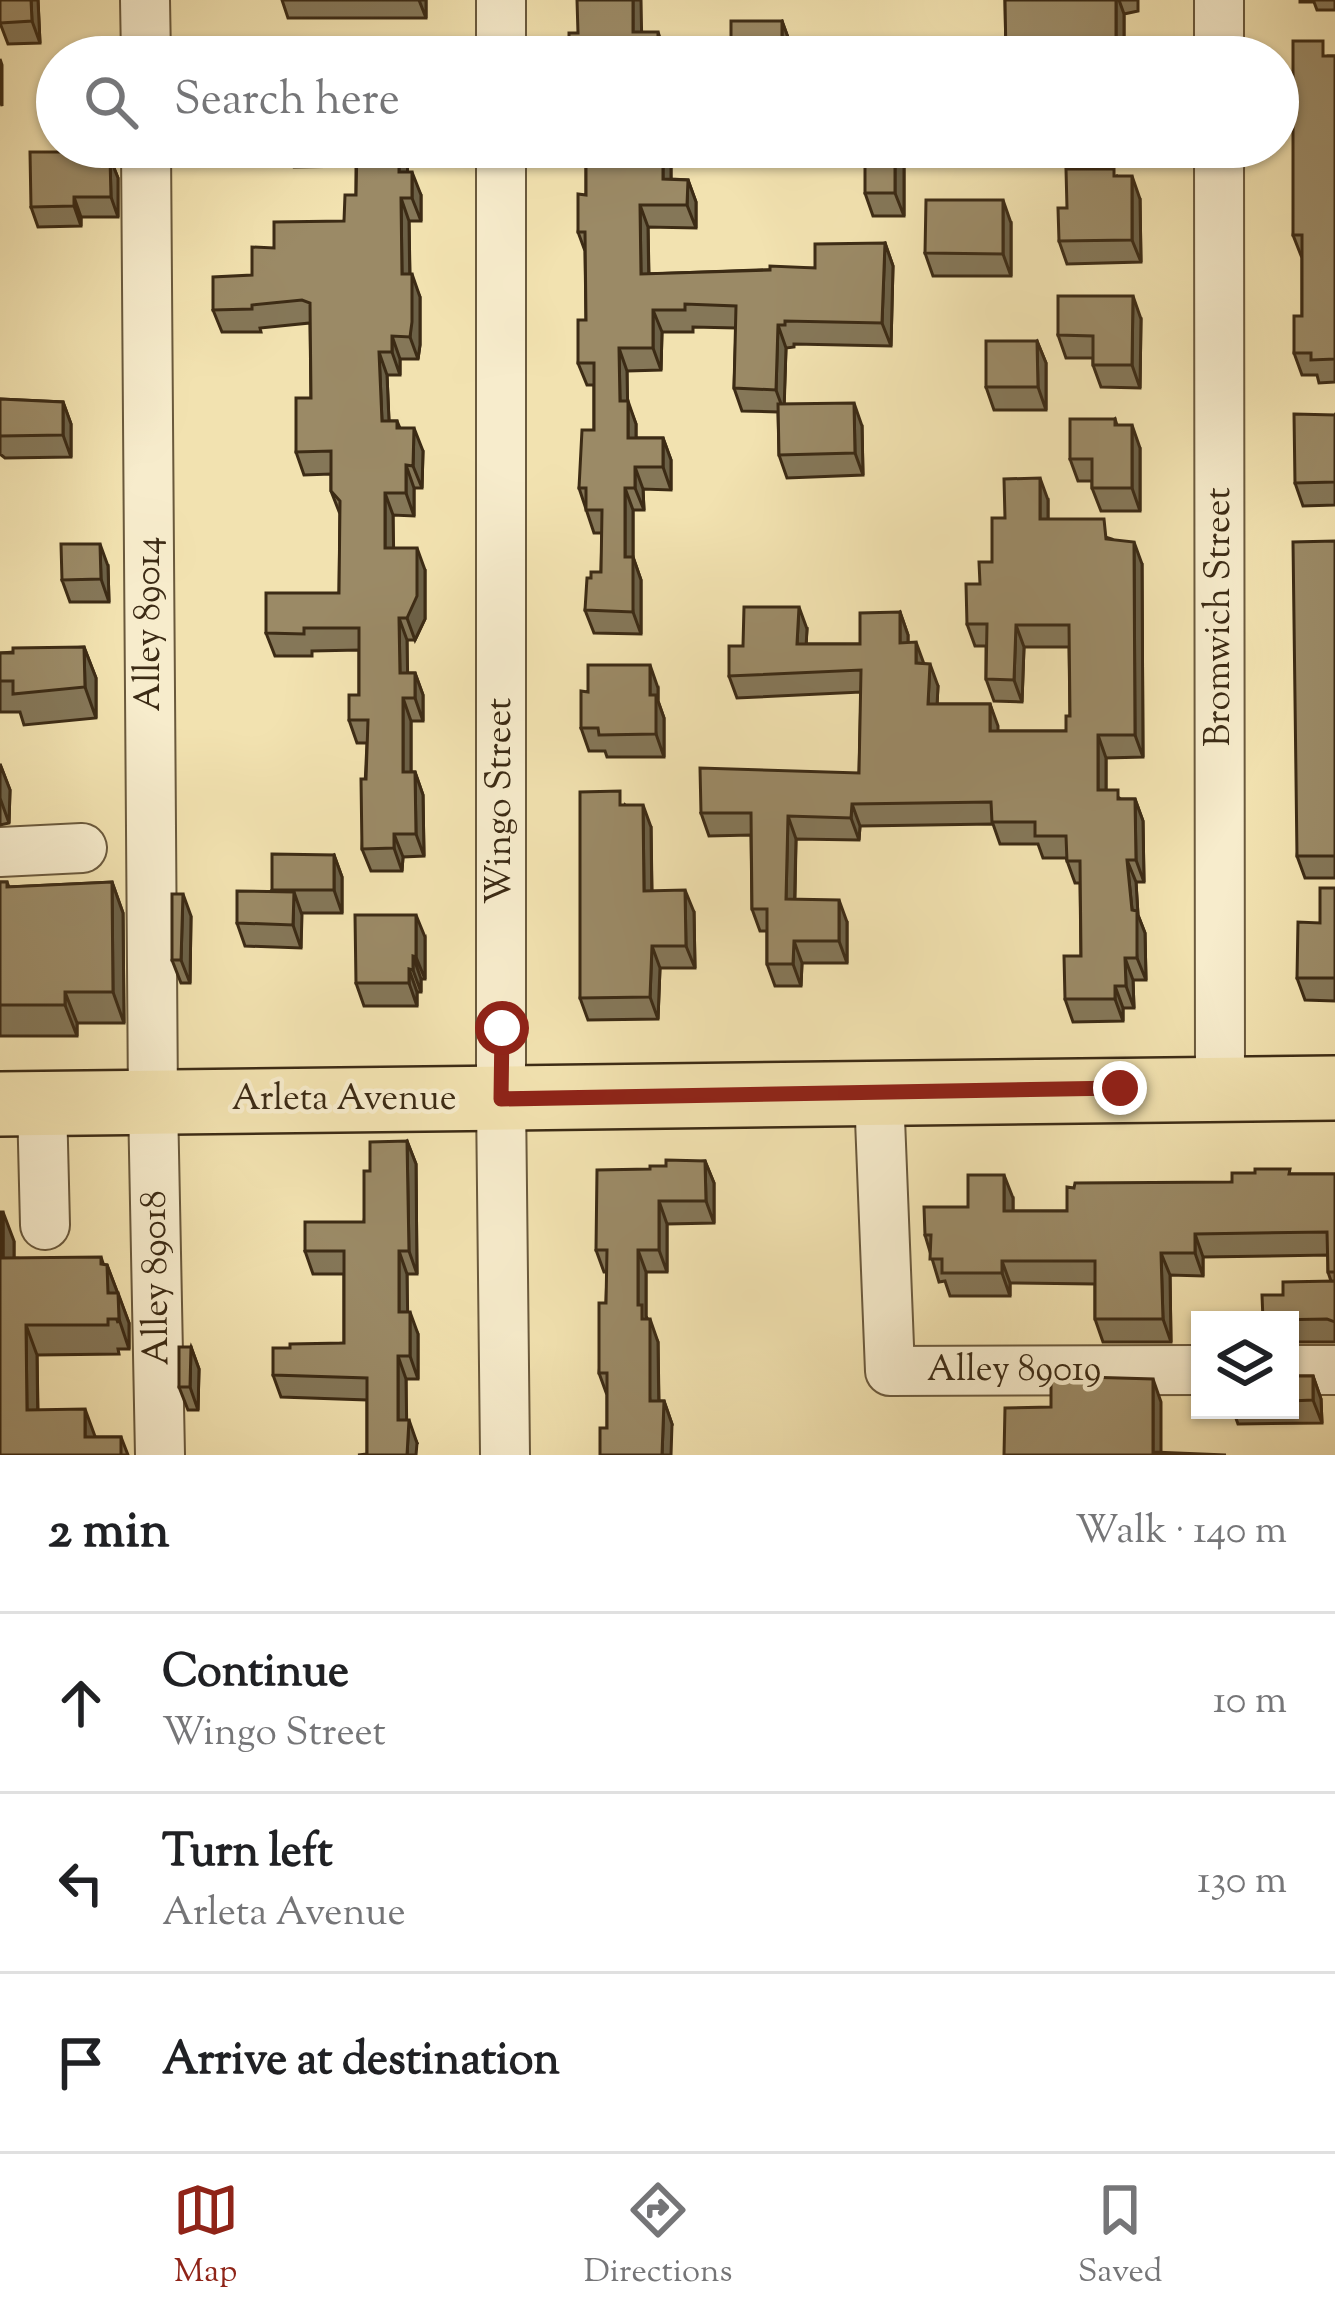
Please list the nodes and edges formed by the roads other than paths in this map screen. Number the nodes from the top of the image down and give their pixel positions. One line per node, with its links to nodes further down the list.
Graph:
1 (146, 0): 4 (street)
2 (501, 0): 5 (street)
3 (1219, 0): 6 (street)
4 (146, 36)
5 (501, 36)
6 (1219, 36)
7 (146, 168): 16 (street, Alley 89014)
8 (501, 168): 15 (street, Wingo Street)
9 (1219, 168): 12 (street, Bromwich Street)
10 (82, 848): 11 (street)
11 (0, 852)
12 (1220, 1088): 13 (main road, Arleta Avenue); 14 (main road, Arleta Avenue)
13 (1335, 1088)
14 (879, 1094): 15 (main road, Arleta Avenue); 19 (street, Alley 89019)
15 (501, 1099): 16 (main road, Arleta Avenue); 23 (street, Wingo Street)
16 (153, 1102): 17 (main road, Arleta Avenue); 22 (street, Alley 89018)
17 (21, 1104): 18 (street)
18 (45, 1225)
19 (1191, 1370)
20 (1299, 1370): 21 (street)
21 (1335, 1370)
22 (160, 1455)
23 (506, 1455)

